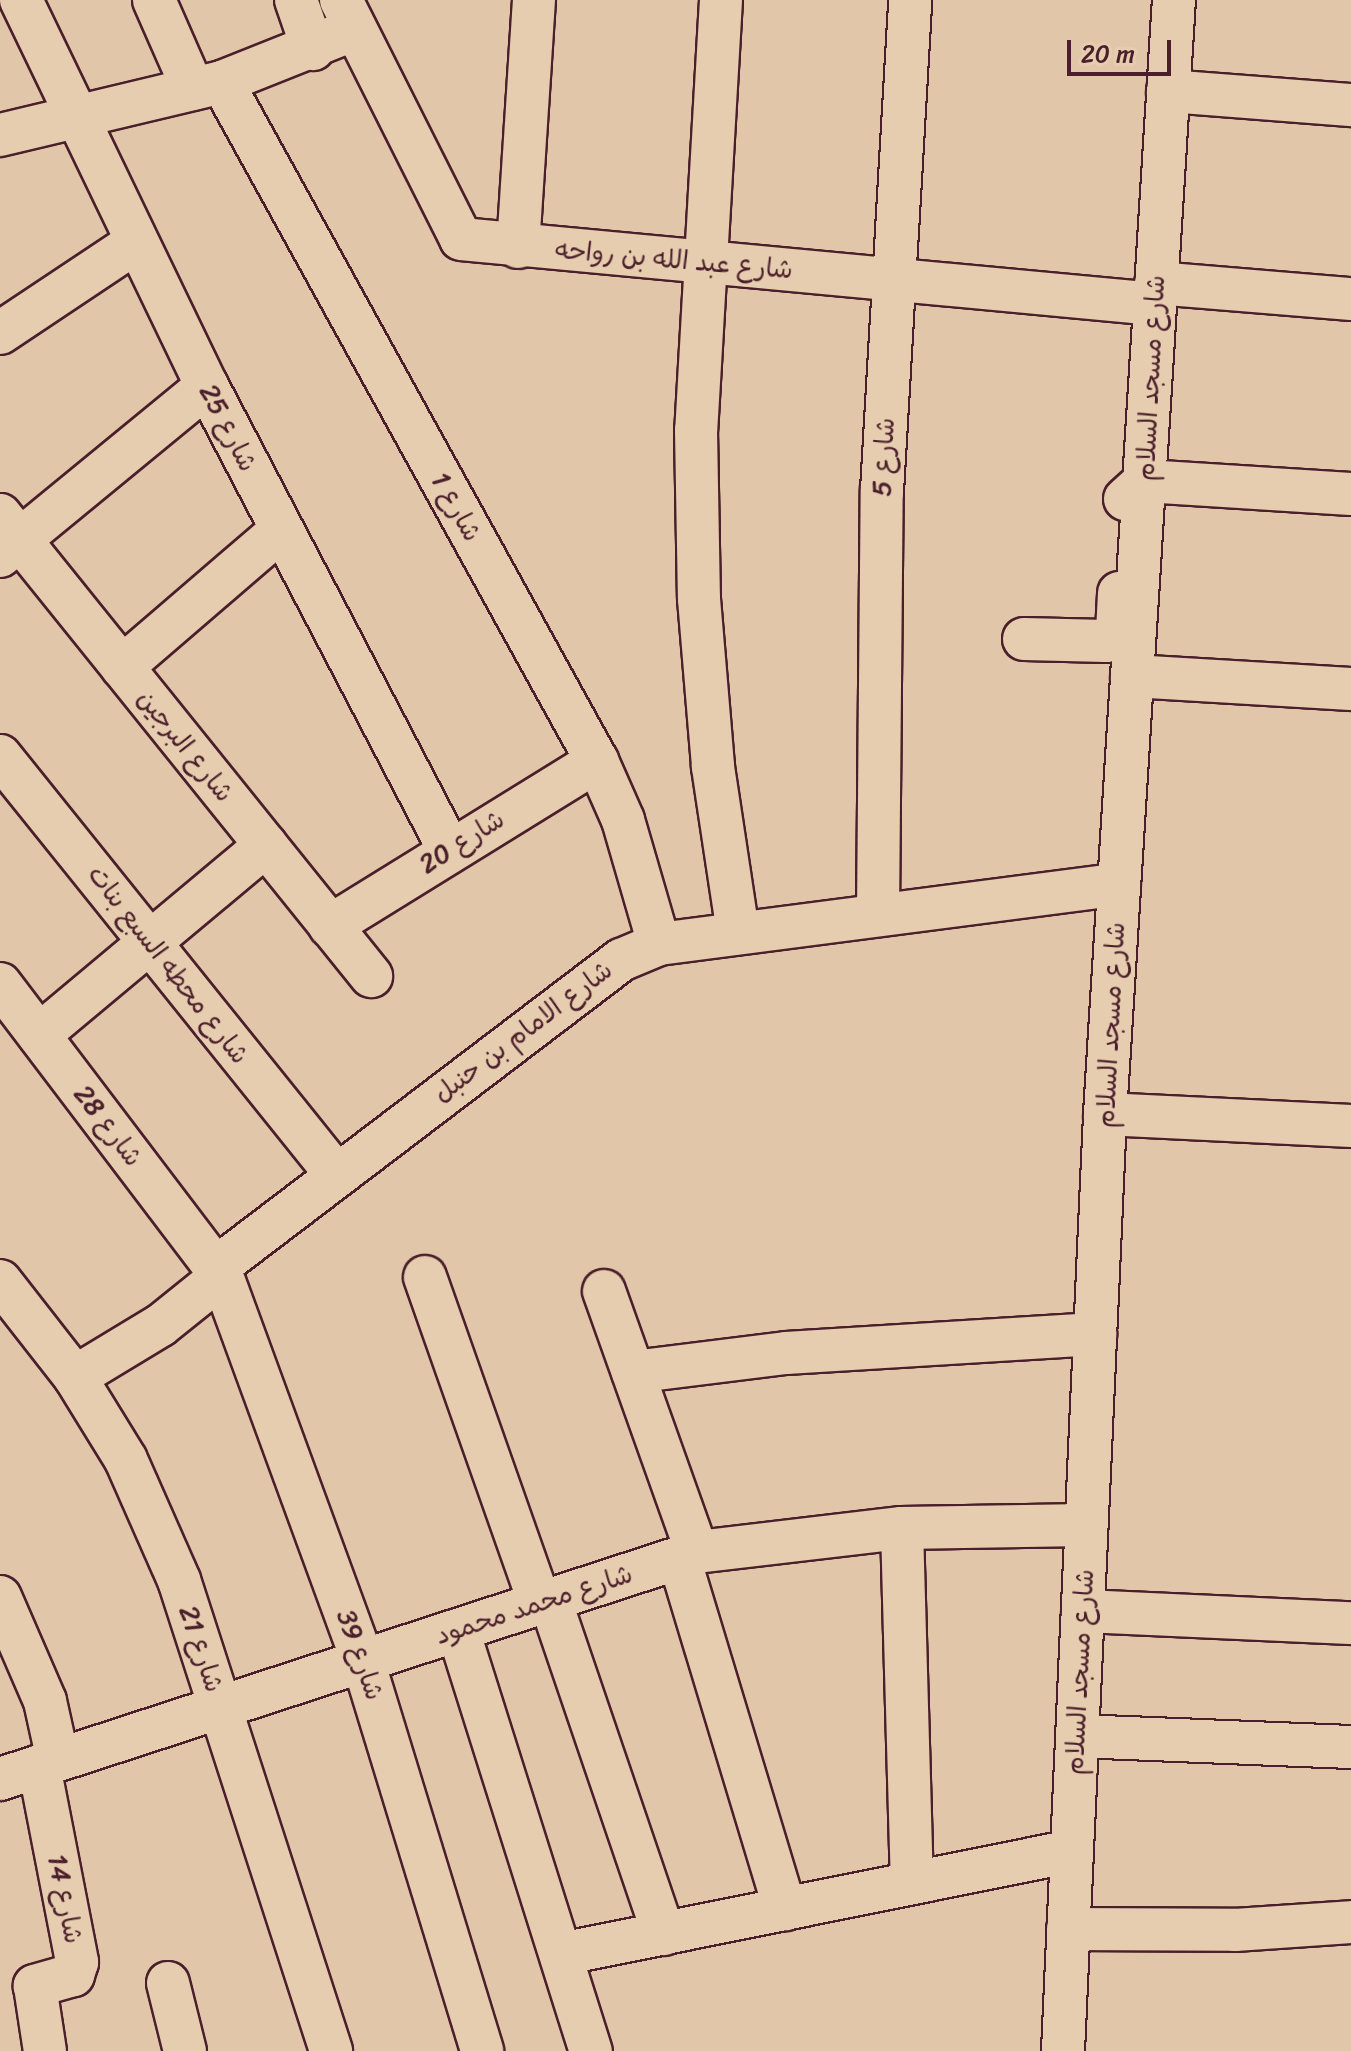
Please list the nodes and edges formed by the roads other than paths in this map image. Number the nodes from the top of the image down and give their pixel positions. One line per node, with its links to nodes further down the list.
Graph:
1 (21, 0): 13 (street, شارع 25)
2 (154, 0): 10 (street, شارع 1)
3 (296, 0): 9 (street)
4 (534, 0): 16 (street)
5 (721, 0): 17 (street)
6 (910, 0): 18 (street, شارع 5)
7 (1174, 0): 11 (street, شارع مسجد السلام)
8 (348, 15): 9 (street); 16 (street, شارع عبد الله بن رواحه)
9 (313, 49): 10 (street)
10 (207, 86): 13 (street); 32 (street, شارع 1)
11 (1168, 91): 12 (street); 19 (street, شارع مسجد السلام)
12 (1351, 105)
13 (79, 117): 14 (street); 15 (street, شارع 25)
14 (0, 135)
15 (135, 243): 21 (street); 22 (street, شارع 25)
16 (518, 247): 17 (street, شارع عبد الله بن رواحه)
17 (704, 262): 18 (street, شارع عبد الله بن رواحه); 38 (street)
18 (893, 280): 19 (street, شارع عبد الله بن رواحه); 36 (street, شارع 5)
19 (1156, 294): 20 (street, شارع عبد الله بن رواحه); 23 (street, شارع مسجد السلام)
20 (1351, 299)
21 (0, 333)
22 (207, 386): 25 (street, شارع 25); 26 (street)
23 (1145, 481): 24 (street); 27 (street); 29 (street, شارع مسجد السلام)
24 (1351, 494)
25 (280, 531): 28 (street); 34 (street, شارع 25)
26 (7, 537): 28 (street, شارع البرجين)
27 (1024, 639)
28 (122, 667): 33 (street, شارع البرجين)
29 (1132, 676): 30 (street); 35 (street, شارع مسجد السلام)
30 (1351, 689)
31 (0, 756): 39 (street, شارع محطه السبع بنات)
32 (597, 761): 34 (street, شارع 20); 40 (street, شارع 1)
33 (266, 845): 37 (street, شارع البرجين); 39 (street)
34 (449, 849): 37 (street, شارع 20)
35 (1119, 884): 36 (street, شارع الامام بن حنبل); 44 (street, شارع مسجد السلام)
36 (878, 915): 38 (street, شارع الامام بن حنبل)
37 (330, 926): 41 (street, شارع البرجين)
38 (738, 933): 40 (street, شارع الامام بن حنبل)
39 (148, 943): 43 (street); 46 (street, شارع محطه السبع بنات)
40 (659, 944): 46 (street, شارع الامام بن حنبل)
41 (371, 976)
42 (0, 984): 43 (street, شارع 28)
43 (39, 1035): 47 (street, شارع 28)
44 (1105, 1114): 45 (street); 51 (street, شارع مسجد السلام)
45 (1351, 1126)
46 (336, 1174): 47 (street, شارع الامام بن حنبل)
47 (219, 1272): 53 (street, شارع الامام بن حنبل); 62 (street, شارع 39)
48 (425, 1277): 58 (street)
49 (0, 1281): 53 (street, شارع 21)
50 (604, 1291): 52 (street)
51 (1095, 1334): 52 (street); 54 (street, شارع مسجد السلام)
52 (633, 1372): 56 (street)
53 (75, 1377): 63 (street, شارع 21)
54 (1086, 1525): 55 (street, شارع محمد محمود); 59 (street, شارع مسجد السلام)
55 (902, 1528): 56 (street, شارع محمد محمود); 69 (street)
56 (688, 1555): 58 (street, شارع محمد محمود); 70 (street)
57 (0, 1597): 66 (street)
58 (545, 1602): 61 (street, شارع محمد محمود); 73 (street)
59 (1083, 1611): 60 (street); 64 (street, شارع مسجد السلام)
60 (1351, 1623)
61 (458, 1630): 62 (street, شارع محمد محمود); 74 (street)
62 (363, 1661): 63 (street, شارع محمد محمود); 79 (street, شارع 39)
63 (219, 1707): 66 (street, شارع محمد محمود); 78 (street, شارع 21)
64 (1077, 1736): 65 (street); 68 (street, شارع مسجد السلام)
65 (1351, 1747)
66 (49, 1763): 67 (street, شارع محمد محمود); 76 (street, شارع 14)
67 (0, 1779)
68 (1072, 1851): 69 (street); 72 (street, شارع مسجد السلام)
69 (912, 1883): 70 (street)
70 (785, 1909): 73 (street)
71 (1351, 1922): 72 (street)
72 (1068, 1929): 81 (street, شارع مسجد السلام)
73 (664, 1934): 74 (street)
74 (561, 1954): 80 (street)
75 (168, 1983): 77 (street)
76 (45, 2051)
77 (185, 2051)
78 (331, 2051)
79 (482, 2051)
80 (591, 2051)
81 (1063, 2051)

